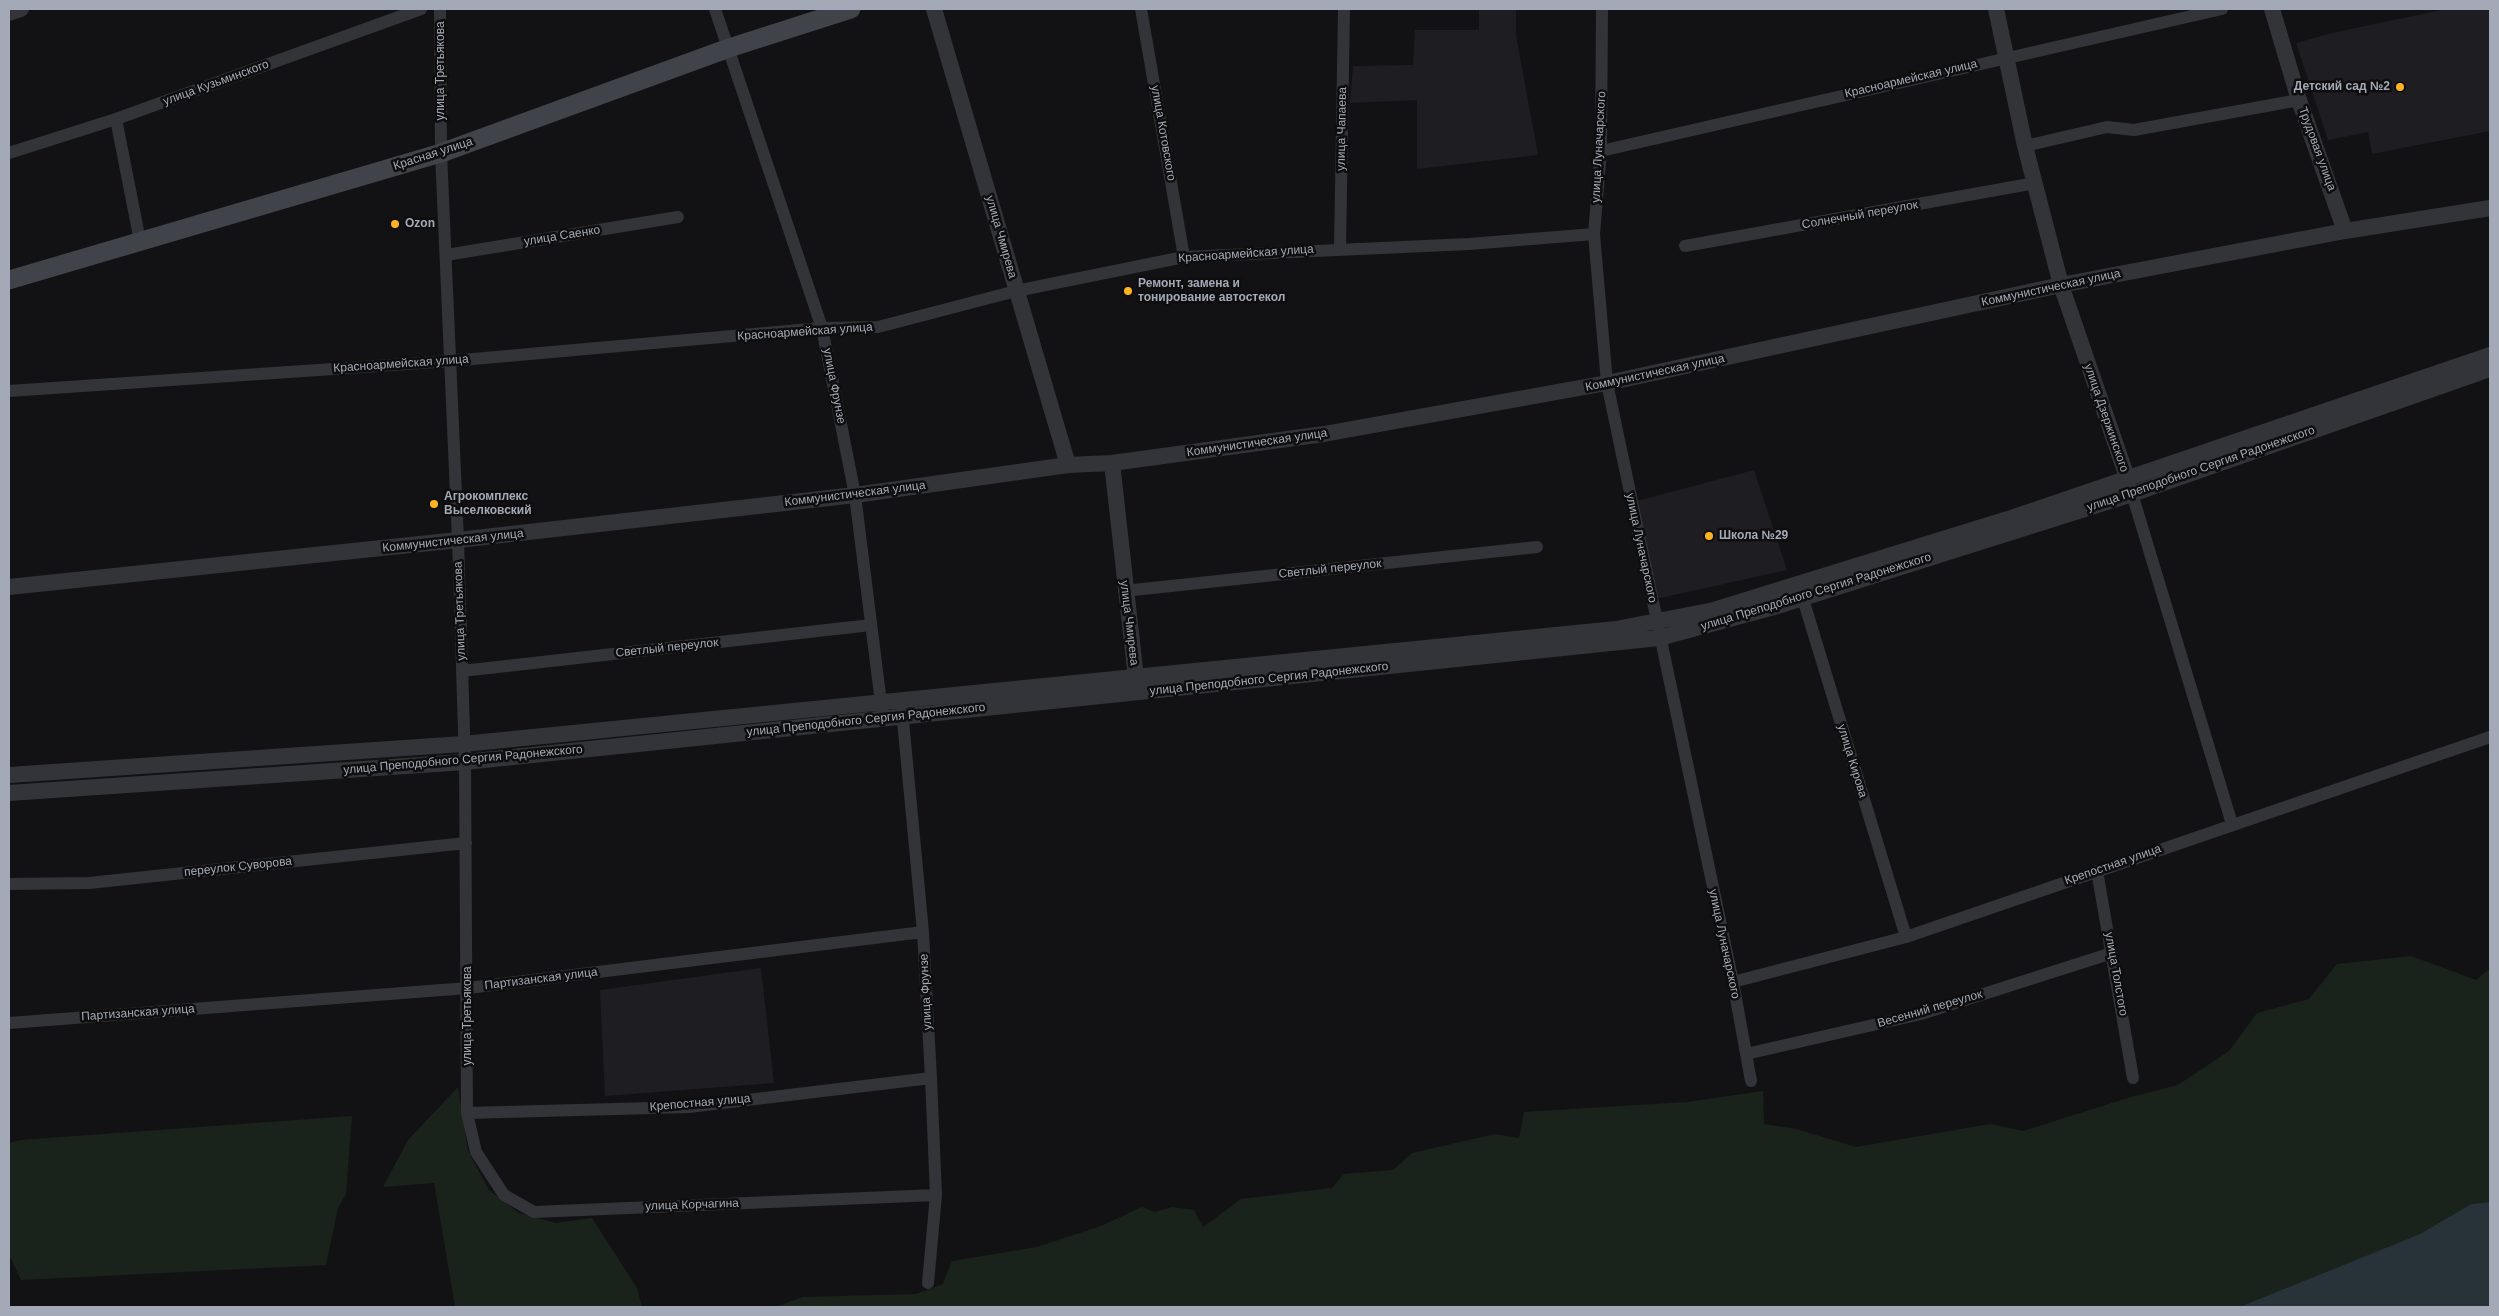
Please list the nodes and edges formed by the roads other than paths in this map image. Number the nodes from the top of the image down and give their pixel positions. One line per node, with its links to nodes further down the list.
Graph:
1 (21, 9): 13 (street)
2 (421, 9): 17 (street, улица Кузьминского)
3 (440, 9): 21 (street, улица Третьякова)
4 (715, 9): 14 (street, улица Фрунзе)
5 (851, 9): 14 (main road, Красная улица)
6 (934, 9): 34 (street, улица Чмирева)
7 (1141, 9): 31 (street, улица Котовского)
8 (1344, 9): 29 (street, улица Чапаева)
9 (1602, 9): 19 (street, улица Луначарского)
10 (1996, 9): 15 (street, улица Дзержинского)
11 (2222, 9): 15 (street, Красноармейская улица)
12 (2272, 9): 16 (street, Трудовая улица)
13 (9, 12)
14 (729, 48): 21 (main road, Красная улица); 35 (street, улица Фрунзе)
15 (2007, 57): 18 (street, улица Дзержинского); 19 (street, Красноармейская улица)
16 (2299, 100): 18 (street); 25 (street, Трудовая улица)
17 (116, 119): 20 (street, улица Кузьминского); 27 (street)
18 (2025, 146): 22 (street, улица Дзержинского)
19 (1601, 151): 26 (street, улица Луначарского)
20 (9, 153)
21 (441, 153): 27 (main road, Красная улица); 30 (street, улица Третьякова)
22 (2034, 183): 28 (street, Солнечный переулок); 33 (street, улица Дзержинского)
23 (2490, 208): 25 (street, Коммунистическая улица)
24 (678, 217): 30 (street, улица Саенко)
25 (2345, 231): 33 (street, Коммунистическая улица)
26 (1594, 234): 29 (street, Красноармейская улица); 39 (street, улица Луначарского)
27 (140, 241): 32 (main road, Красная улица)
28 (1685, 246)
29 (1340, 249): 31 (street, Красноармейская улица)
30 (446, 255): 37 (street, улица Третьякова)
31 (1184, 257): 34 (street, Красноармейская улица)
32 (9, 280)
33 (2061, 285): 39 (street, Коммунистическая улица); 43 (street, улица Дзержинского)
34 (1016, 291): 35 (street, Красноармейская улица); 42 (street, улица Чмирева)
35 (822, 328): 37 (street, Красноармейская улица); 44 (street, улица Фрунзе)
36 (2490, 355): 43 (street, улица Преподобного Сергия Радонежского)
37 (450, 361): 40 (street, Красноармейская улица); 45 (street, улица Третьякова)
38 (2490, 369): 43 (street, улица Преподобного Сергия Радонежского)
39 (1607, 384): 41 (street, Коммунистическая улица); 51 (street, улица Луначарского)
40 (9, 391)
41 (1112, 463): 42 (street, Коммунистическая улица); 48 (street, улица Чмирева)
42 (1068, 466): 44 (street, Коммунистическая улица)
43 (2130, 487): 49 (street, улица Преподобного Сергия Радонежского); 61 (street, улица Дзержинского)
44 (855, 495): 45 (street, Коммунистическая улица); 50 (street, улица Фрунзе)
45 (458, 540): 47 (street, Коммунистическая улица); 52 (street, улица Третьякова)
46 (1536, 547): 48 (street, Светлый переулок)
47 (9, 587)
48 (1124, 591): 53 (street, улица Чмирева)
49 (1801, 591): 51 (street, улица Преподобного Сергия Радонежского); 66 (street, улица Кирова)
50 (871, 625): 52 (street, Светлый переулок); 55 (street, улица Фрунзе)
51 (1658, 630): 53 (street, улица Преподобного Сергия Радонежского); 68 (street, улица Луначарского)
52 (462, 671): 57 (street, улица Третьякова)
53 (1136, 685): 54 (street, улица Преподобного Сергия Радонежского)
54 (902, 709): 55 (street, улица Преподобного Сергия Радонежского); 65 (street, улица Фрунзе)
55 (882, 711): 57 (street, улица Преподобного Сергия Радонежского); 58 (street, улица Преподобного Сергия Радонежского)
56 (2490, 737): 61 (street, Крепостная улица)
57 (463, 744): 58 (street, улица Третьякова); 59 (street, улица Преподобного Сергия Радонежского)
58 (465, 762): 60 (street, улица Преподобного Сергия Радонежского); 62 (street, улица Третьякова)
59 (9, 775)
60 (9, 793)
61 (2232, 824): 63 (street, Крепостная улица)
62 (466, 843): 64 (street, переулок Суворова); 69 (street, улица Третьякова)
63 (2098, 870): 66 (street, Крепостная улица); 67 (street, улица Толстого)
64 (9, 884)
65 (923, 932): 69 (street, Партизанская улица); 72 (street, улица Фрунзе)
66 (1906, 937): 68 (street, Крепостная улица)
67 (2112, 953): 71 (street, Весенний переулок); 73 (street, улица Толстого)
68 (1733, 982): 71 (street, улица Луначарского)
69 (468, 988): 70 (street, Партизанская улица); 75 (street, улица Третьякова)
70 (9, 1023)
71 (1746, 1054): 74 (street, улица Луначарского)
72 (932, 1078): 75 (street, Крепостная улица); 77 (street, улица Фрунзе)
73 (2133, 1078)
74 (1751, 1080)
75 (467, 1113): 76 (street, улица Третьякова)
76 (476, 1152): 77 (street, улица Корчагина)
77 (936, 1196): 78 (street, улица Фрунзе)
78 (928, 1283)

